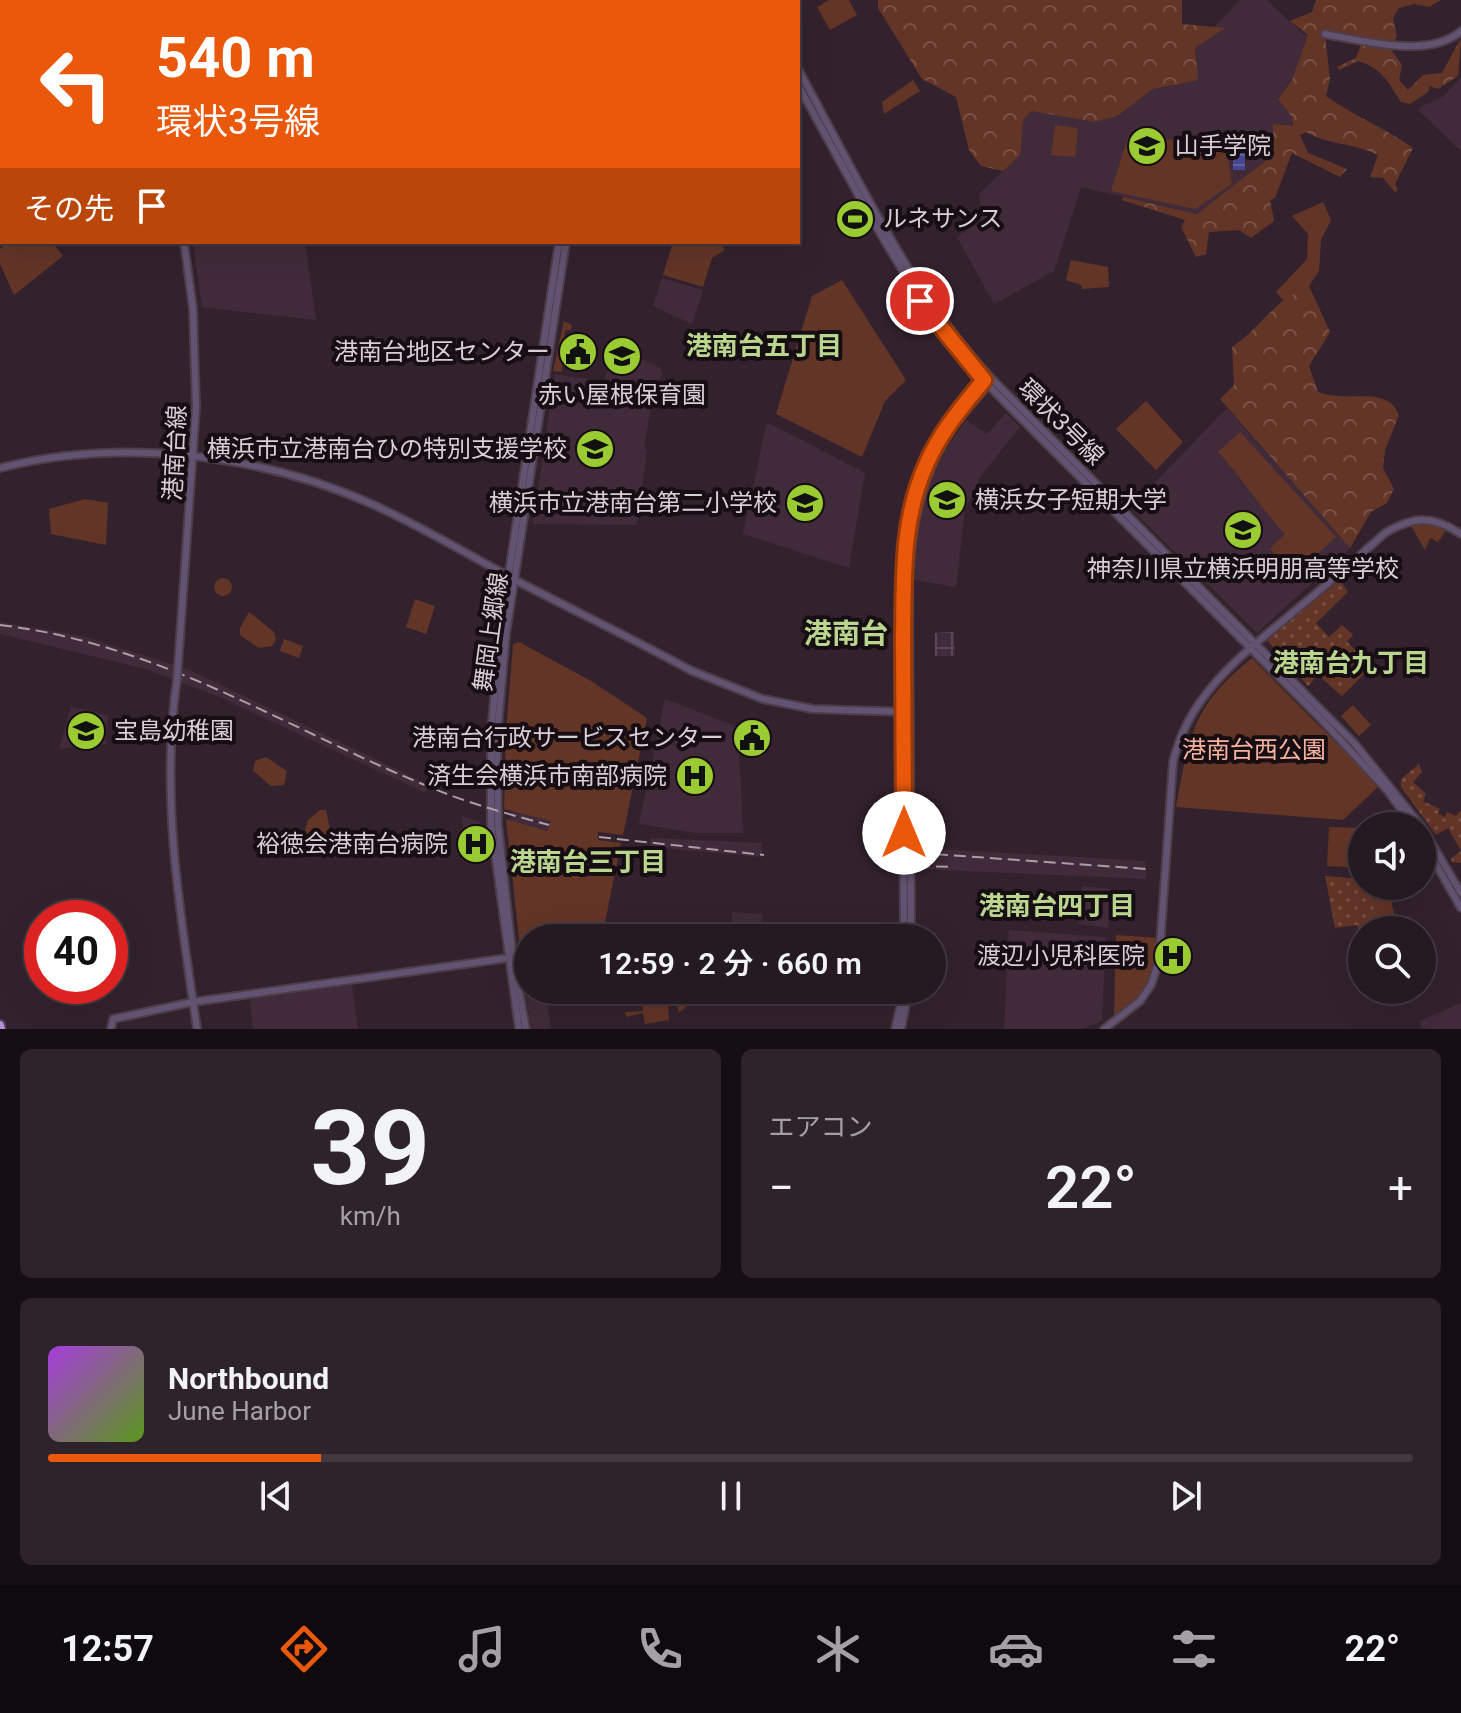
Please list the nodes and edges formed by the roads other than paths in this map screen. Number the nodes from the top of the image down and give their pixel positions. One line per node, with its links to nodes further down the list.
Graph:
1 (1461, 31): 2 (street)
2 (1325, 34)
3 (800, 73): 8 (street, 環状3号線)
4 (800, 89): 8 (street, 環状3号線)
5 (184, 244): 9 (street, 港南台線)
6 (559, 244): 12 (street, 舞岡上郷線)
7 (566, 244): 12 (street, 舞岡上郷線)
8 (988, 381): 13 (street, 環状3号線); 14 (street)
9 (192, 459): 10 (street); 12 (street); 24 (street, 港南台線, bridge)
10 (0, 468)
11 (1461, 534): 13 (street)
12 (513, 578): 14 (street); 23 (street, 舞岡上郷線); 29 (street, 舞岡上郷線)
13 (1252, 646): 15 (street, 環状3号線); 16 (street, 環状3号線); 31 (street)
14 (906, 711): 21 (street); 22 (street)
15 (1402, 812)
16 (1410, 812)
17 (1436, 851): 19 (street, 環状3号線)
18 (1436, 864): 20 (street)
19 (1461, 893)
20 (1461, 908)
21 (904, 924)
22 (911, 924)
23 (508, 958): 24 (street); 28 (street, 舞岡上郷線)
24 (193, 1002): 26 (street); 27 (street)
25 (903, 1004): 30 (street)
26 (111, 1029)
27 (197, 1029)
28 (519, 1029)
29 (526, 1029)
30 (898, 1029)
31 (1104, 1029)

